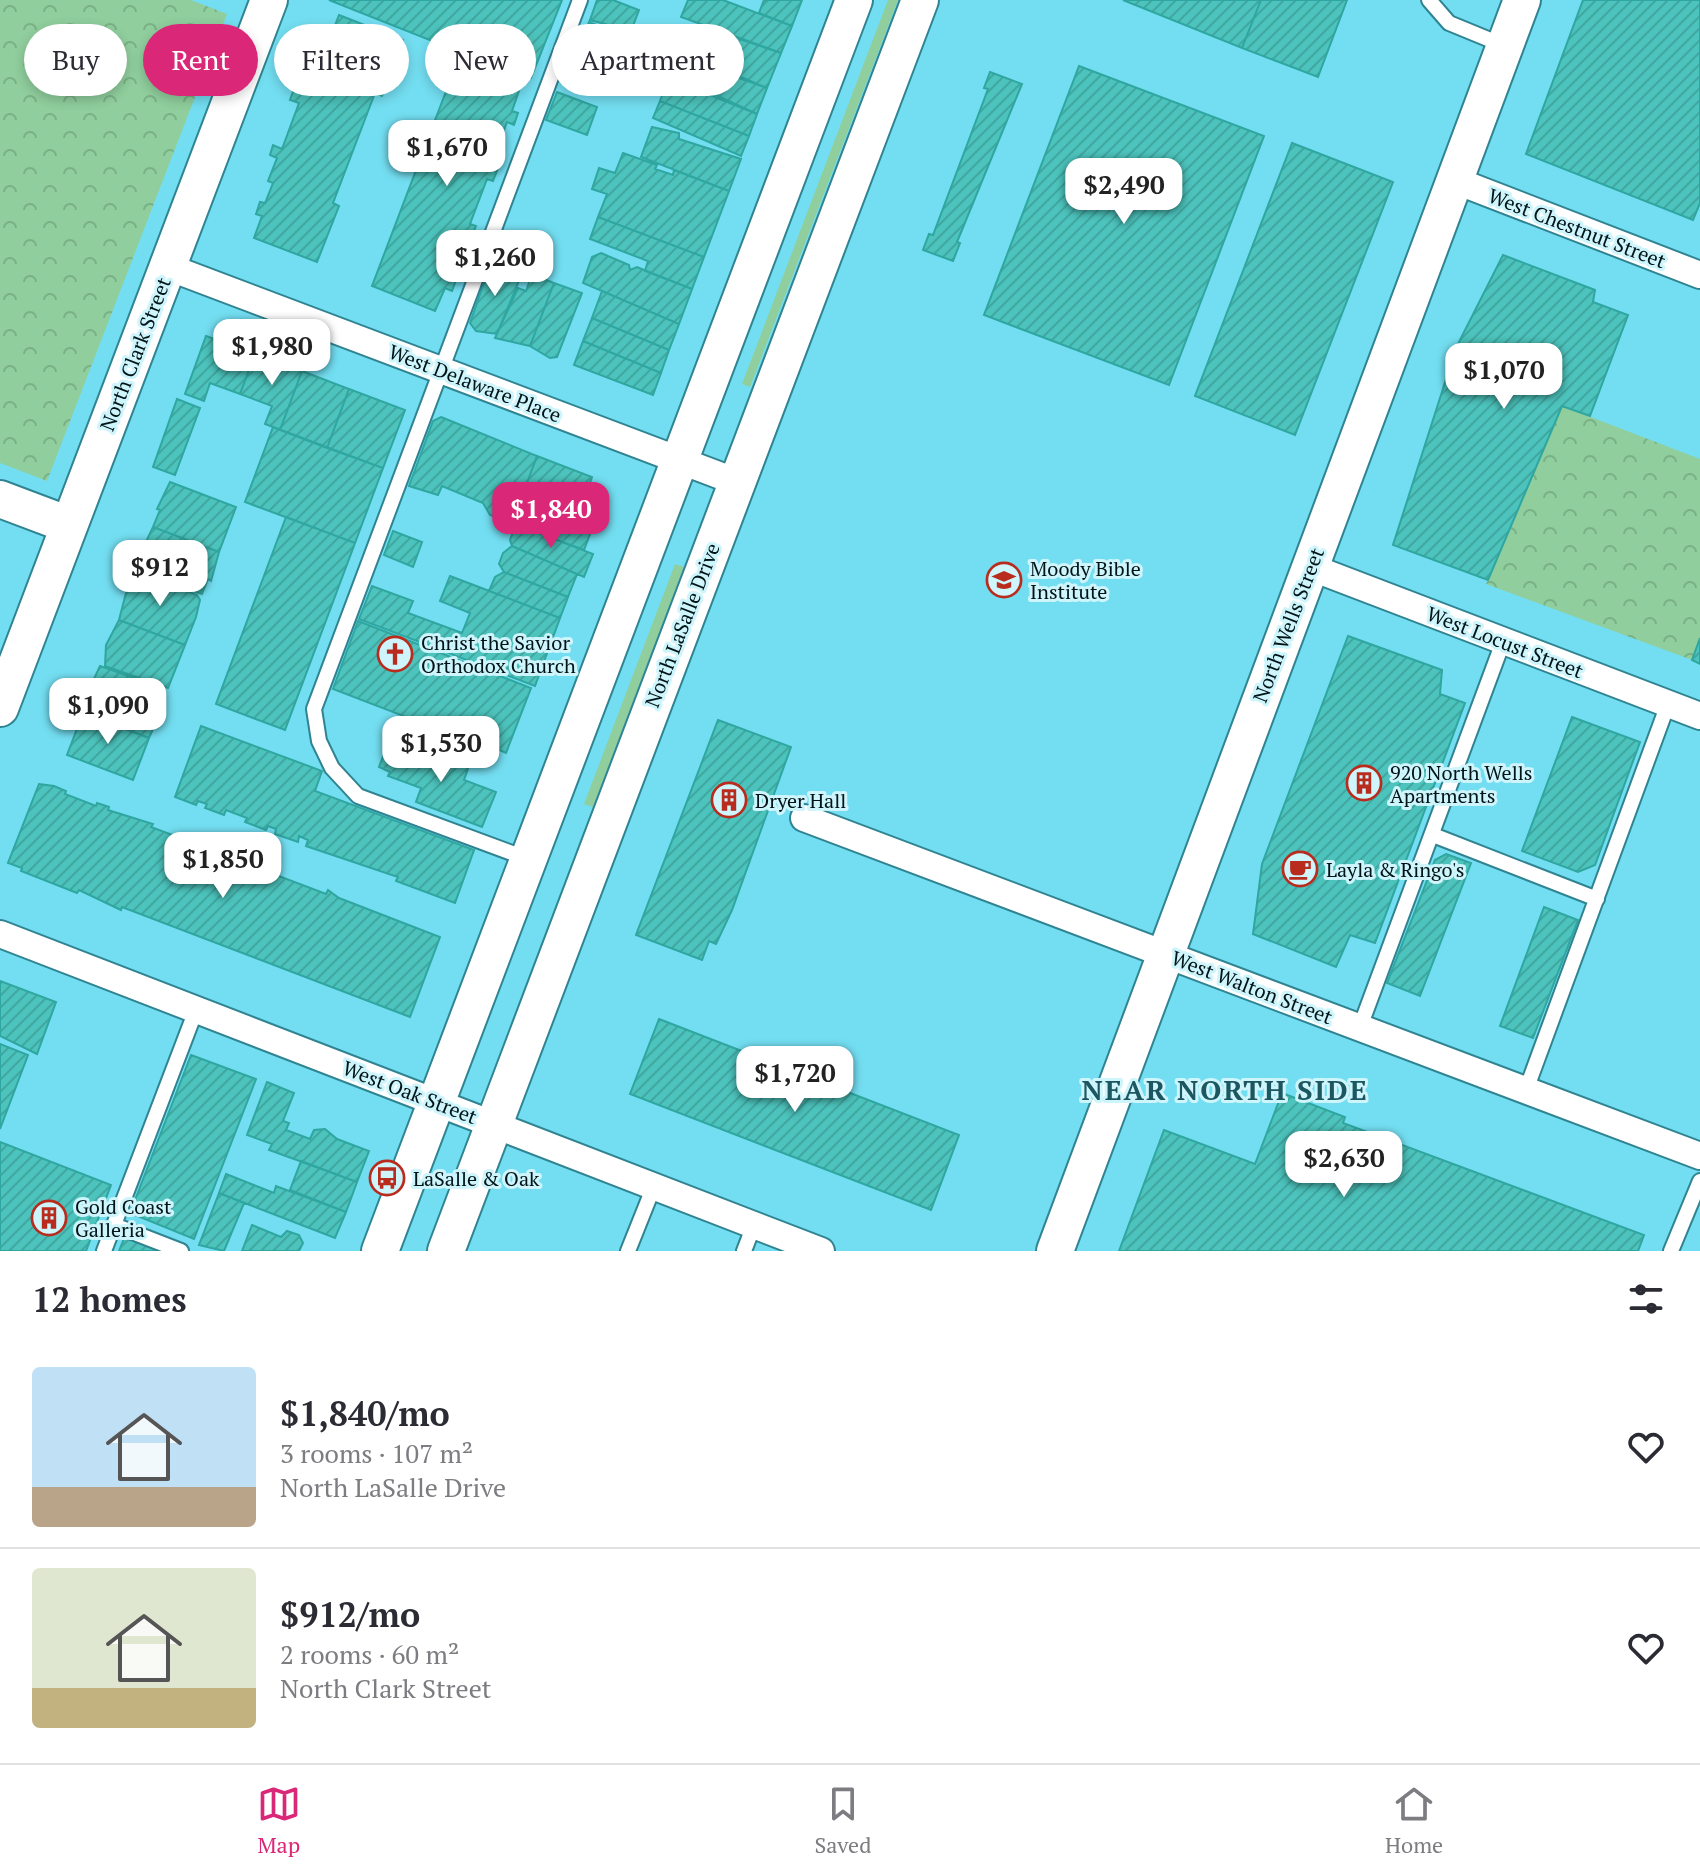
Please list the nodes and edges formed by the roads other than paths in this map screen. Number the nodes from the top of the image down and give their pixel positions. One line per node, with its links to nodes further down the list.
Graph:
1 (269, 0): 9 (main road, North Clark Street)
2 (580, 0): 11 (lane)
3 (854, 0): 12 (main road)
4 (920, 0): 13 (main road, North LaSalle Drive)
5 (1429, 0): 7 (lane)
6 (1522, 0): 7 (main road, North Wells Street)
7 (1505, 46): 8 (main road, North Wells Street)
8 (1454, 180): 10 (street, West Chestnut Street); 16 (main road, North Wells Street)
9 (168, 267): 11 (street, West Delaware Place); 15 (main road, North Clark Street)
10 (1700, 275)
11 (440, 370): 12 (street, West Delaware Place); 23 (lane)
12 (680, 460): 13 (street, West Delaware Place); 23 (main road)
13 (737, 482): 31 (main road, North LaSalle Drive)
14 (0, 499): 15 (main road)
15 (69, 525): 19 (main road, North Clark Street)
16 (1310, 567): 17 (street, West Locust Street); 26 (main road, North Wells Street)
17 (1503, 642): 18 (street, West Locust Street); 22 (lane)
18 (1668, 704): 20 (street, West Locust Street); 24 (lane)
19 (0, 708)
20 (1700, 716)
21 (804, 818): 26 (street, West Walton Street)
22 (1433, 835): 24 (lane); 28 (lane)
23 (529, 859): 30 (main road)
24 (1597, 899): 29 (lane)
25 (0, 934): 27 (street, West Oak Street)
26 (1165, 954): 28 (street, West Walton Street); 44 (main road, North Wells Street)
27 (196, 1010): 30 (street, West Oak Street); 35 (lane)
28 (1360, 1027): 29 (street, West Walton Street)
29 (1526, 1090): 32 (street, West Walton Street)
30 (437, 1103): 31 (street, West Oak Street); 39 (main road)
31 (492, 1124): 34 (street, West Oak Street); 40 (main road, North LaSalle Drive)
32 (1700, 1156)
33 (1700, 1181): 45 (lane)
34 (654, 1186): 36 (street, West Oak Street); 41 (lane)
35 (114, 1225): 37 (lane); 38 (lane)
36 (754, 1225): 42 (lane); 43 (street, West Oak Street)
37 (104, 1251)
38 (181, 1251)
39 (380, 1251)
40 (446, 1251)
41 (628, 1251)
42 (744, 1251)
43 (821, 1251)
44 (1055, 1251)
45 (1671, 1251)

